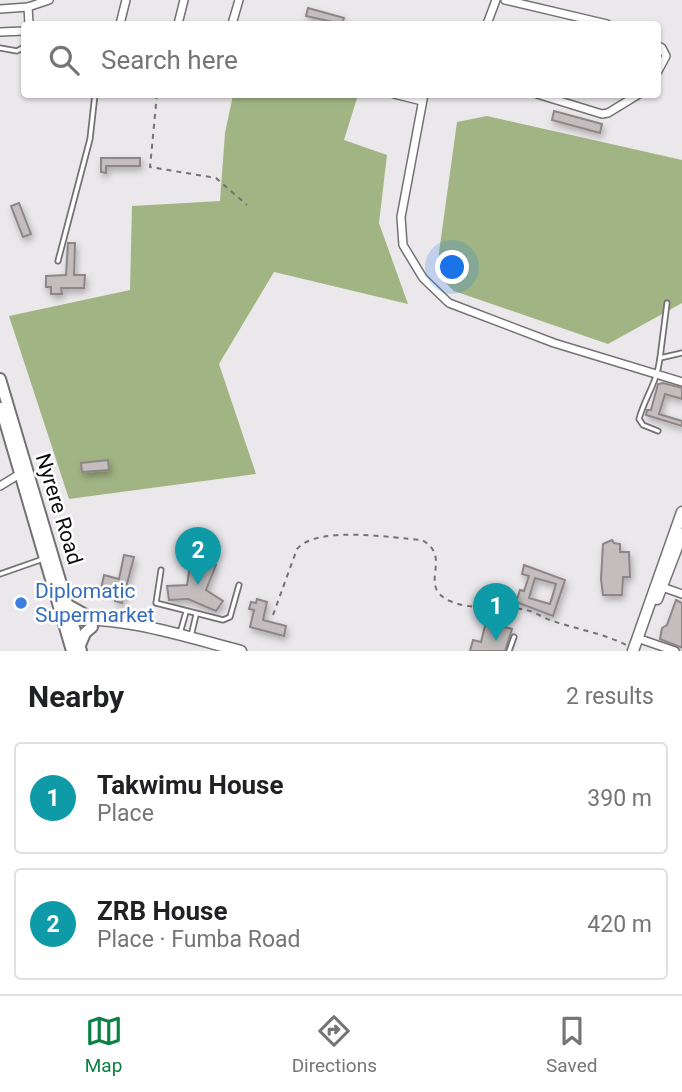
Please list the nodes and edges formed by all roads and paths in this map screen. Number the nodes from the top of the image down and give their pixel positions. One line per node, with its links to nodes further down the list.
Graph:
1 (49, 0): 7 (street)
2 (126, 0): 10 (street)
3 (184, 0): 11 (street)
4 (239, 0): 12 (street)
5 (496, 0): 13 (street)
6 (505, 0): 14 (street)
7 (28, 7): 8 (street); 9 (street)
8 (0, 9)
9 (29, 21)
10 (121, 21)
11 (179, 21)
12 (233, 21)
13 (488, 21)
14 (594, 21)
15 (21, 31): 16 (street)
16 (0, 32)
17 (0, 48): 18 (lane)
18 (21, 48)
19 (661, 48): 20 (street)
20 (661, 64)
21 (95, 98): 27 (lane)
22 (157, 98): 26 (path)
23 (423, 98): 31 (street)
24 (550, 98): 25 (street)
25 (632, 98)
26 (247, 205)
27 (58, 261)
28 (667, 303): 30 (lane)
29 (682, 353): 30 (lane)
30 (660, 358): 31 (lane)
31 (658, 374): 33 (street); 36 (lane)
32 (0, 379): 37 (main road, Nyrere Road)
33 (682, 382)
34 (0, 404): 35 (main road, Nyrere Road)
35 (4, 431): 37 (main road, Nyrere Road)
36 (658, 431)
37 (24, 472): 38 (street); 41 (main road, Nyrere Road); 47 (main road, Nyrere Road)
38 (0, 486)
39 (682, 512): 56 (main road)
40 (682, 536): 45 (main road)
41 (45, 558): 43 (lane); 52 (main road, Nyrere Road)
42 (161, 570): 48 (lane)
43 (0, 574)
44 (239, 585): 49 (lane)
45 (662, 587): 46 (street); 56 (main road)
46 (682, 594)
47 (68, 605): 51 (main road); 52 (main road, Nyrere Road)
48 (186, 612): 49 (lane); 53 (lane)
49 (196, 615): 55 (lane)
50 (273, 615): 58 (path)
51 (94, 624): 52 (main road); 53 (main road); 57 (main road)
52 (69, 625): 57 (main road, Nyrere Road)
53 (179, 635): 55 (main road)
54 (514, 637): 60 (lane)
55 (190, 638): 59 (main road)
56 (640, 639): 58 (main road); 61 (street)
57 (78, 649)
58 (635, 650)
59 (241, 651)
60 (509, 651)
61 (675, 651)

